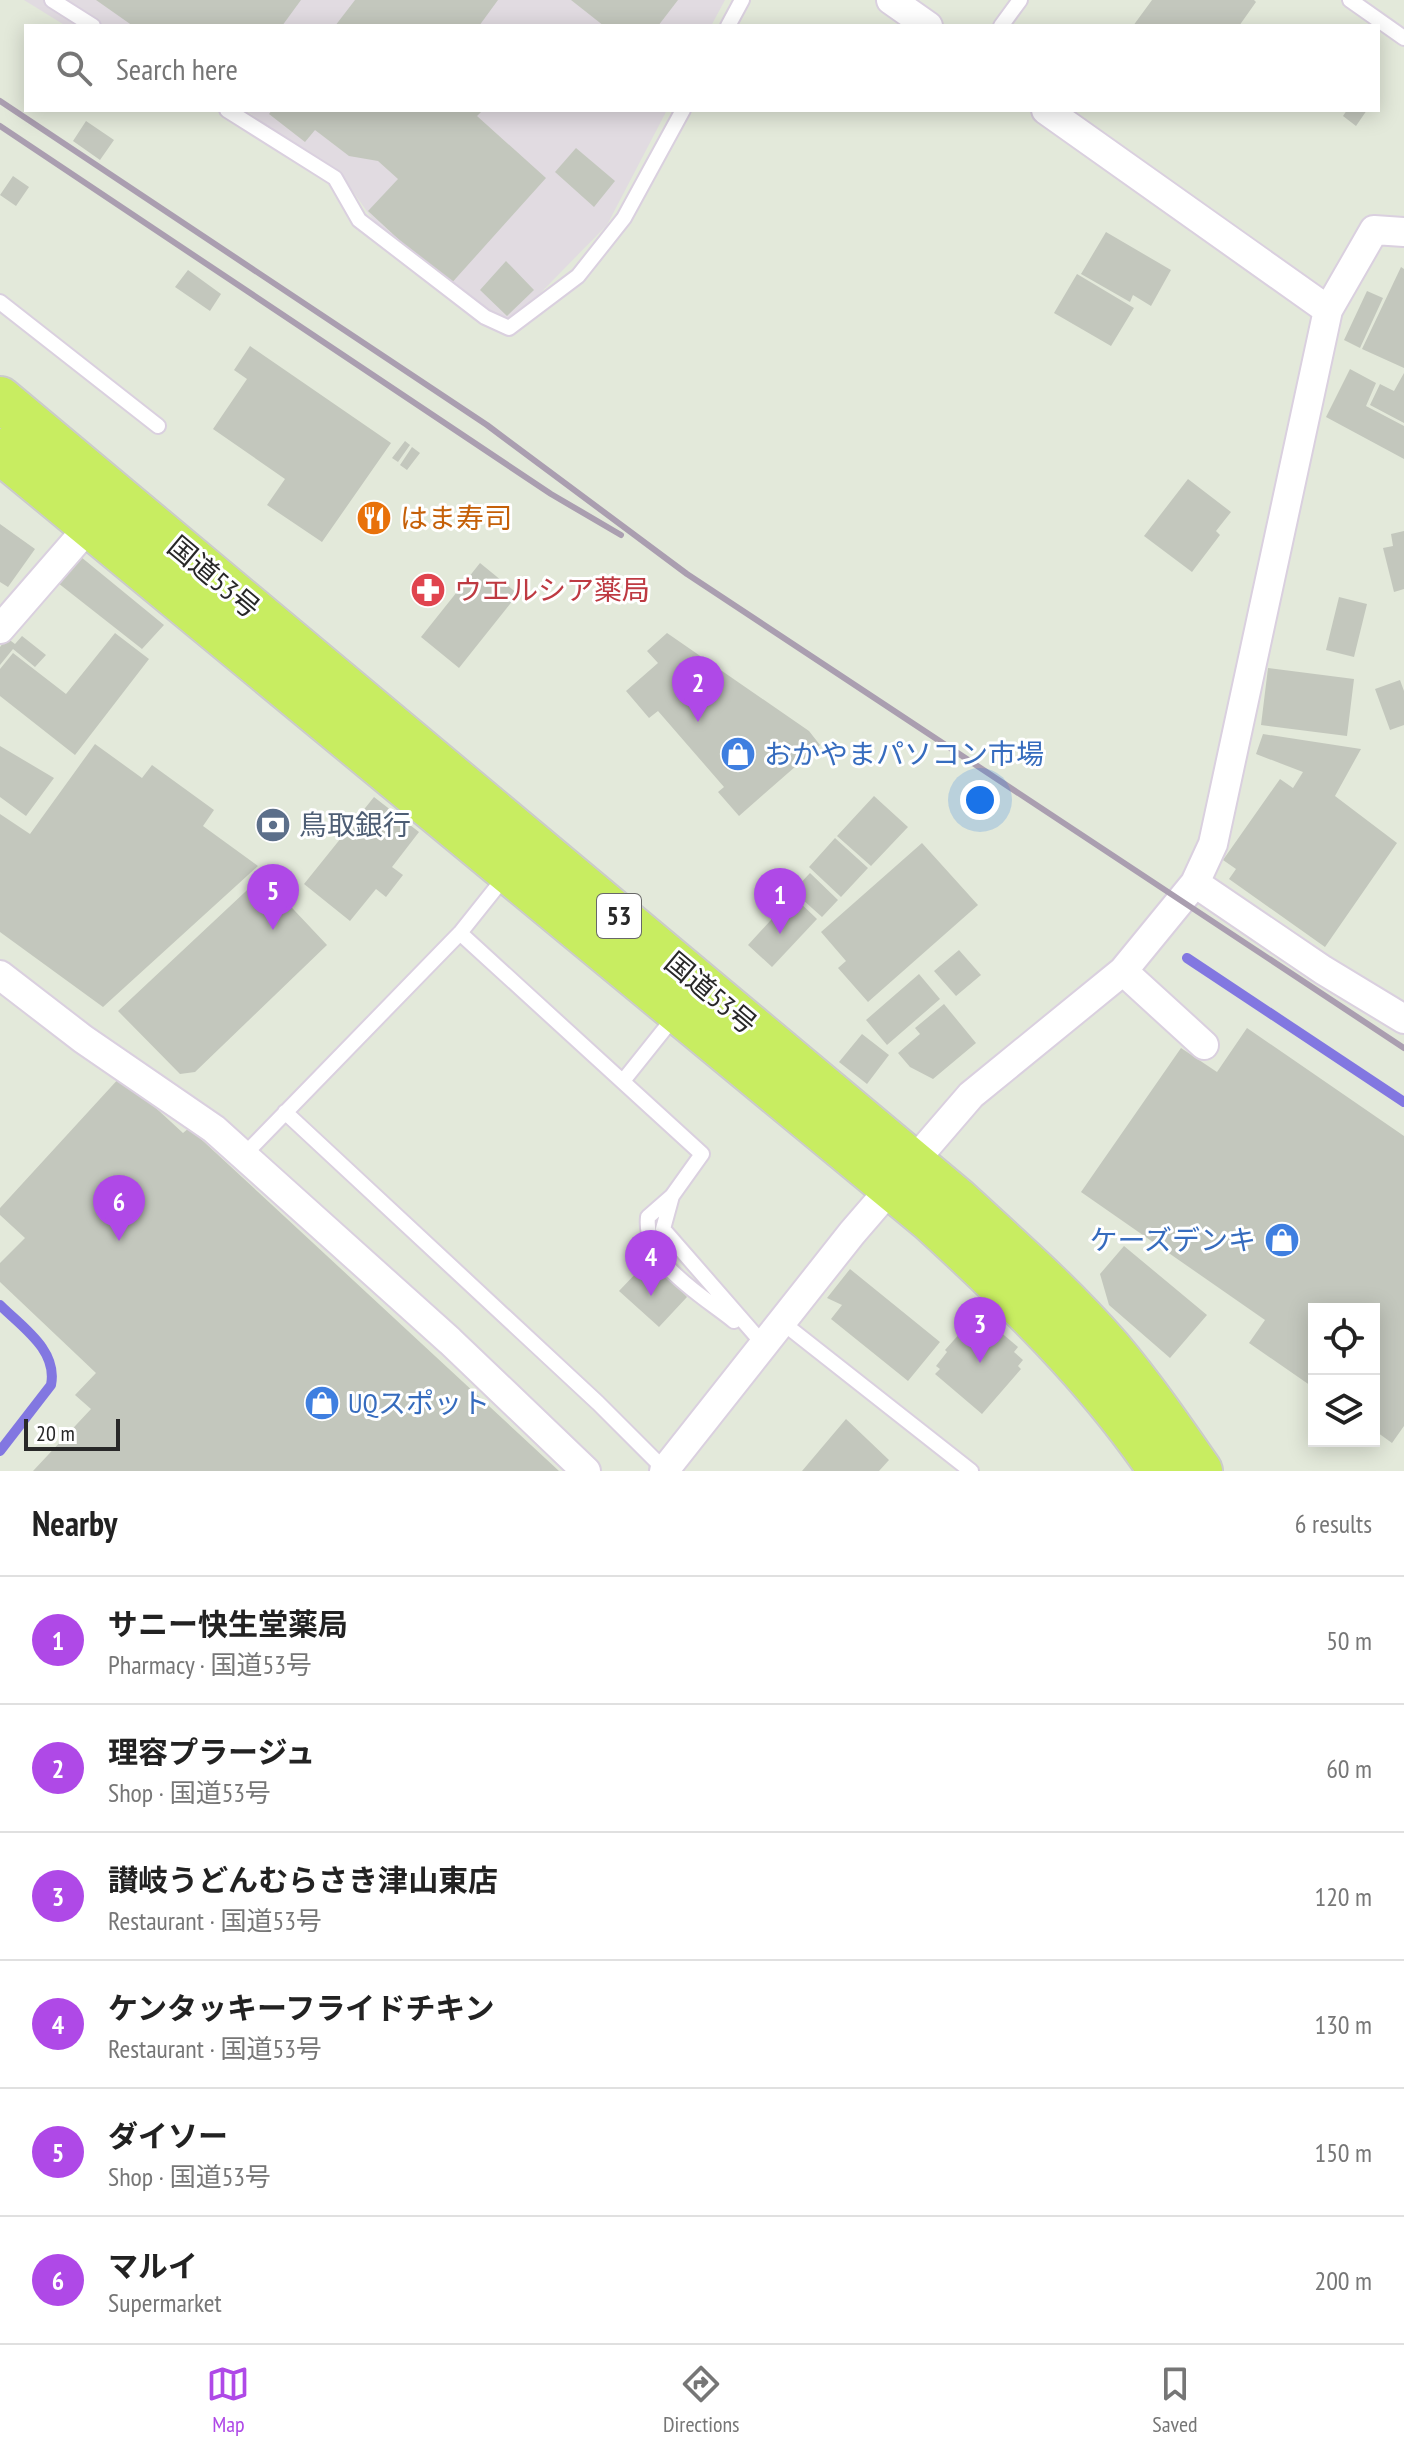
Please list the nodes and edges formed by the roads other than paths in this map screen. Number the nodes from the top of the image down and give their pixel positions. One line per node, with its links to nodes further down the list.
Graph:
1 (52, 0): 6 (lane)
2 (742, 0): 7 (lane)
3 (891, 0): 8 (street)
4 (1020, 0): 9 (lane)
5 (1350, 0): 10 (lane)
6 (90, 24)
7 (729, 24)
8 (925, 24)
9 (1002, 24)
10 (1404, 38)
11 (230, 112): 12 (lane)
12 (682, 112)
13 (1049, 112): 16 (street)
14 (1404, 232): 16 (street)
15 (0, 302): 18 (lane)
16 (1328, 310): 23 (street)
17 (0, 399): 20 (highway, 国道53号 / 53)
18 (158, 426)
19 (0, 451): 20 (highway, 国道53号 / 53)
20 (102, 511): 21 (street); 22 (highway, 国道53号 / 53); 27 (highway, 国道53号 / 53)
21 (0, 629)
22 (508, 873): 24 (lane); 27 (highway, 国道53号 / 53)
23 (1195, 883): 25 (street); 28 (street)
24 (460, 933): 30 (lane); 31 (lane)
25 (1123, 971): 29 (street); 33 (street)
26 (0, 975): 32 (street)
27 (689, 998): 30 (lane); 33 (highway, 国道53号 / 53)
28 (1404, 1019)
29 (1204, 1045)
30 (623, 1081): 34 (lane)
31 (285, 1112): 32 (lane); 37 (lane)
32 (244, 1155): 39 (street)
33 (902, 1175): 35 (street); 38 (highway, 国道53号 / 53)
34 (672, 1196): 36 (lane); 36 (lane)
35 (783, 1323): 36 (street); 40 (lane)
36 (765, 1346): 37 (street)
37 (665, 1470)
38 (1186, 1470)
39 (586, 1471)
40 (971, 1471)

